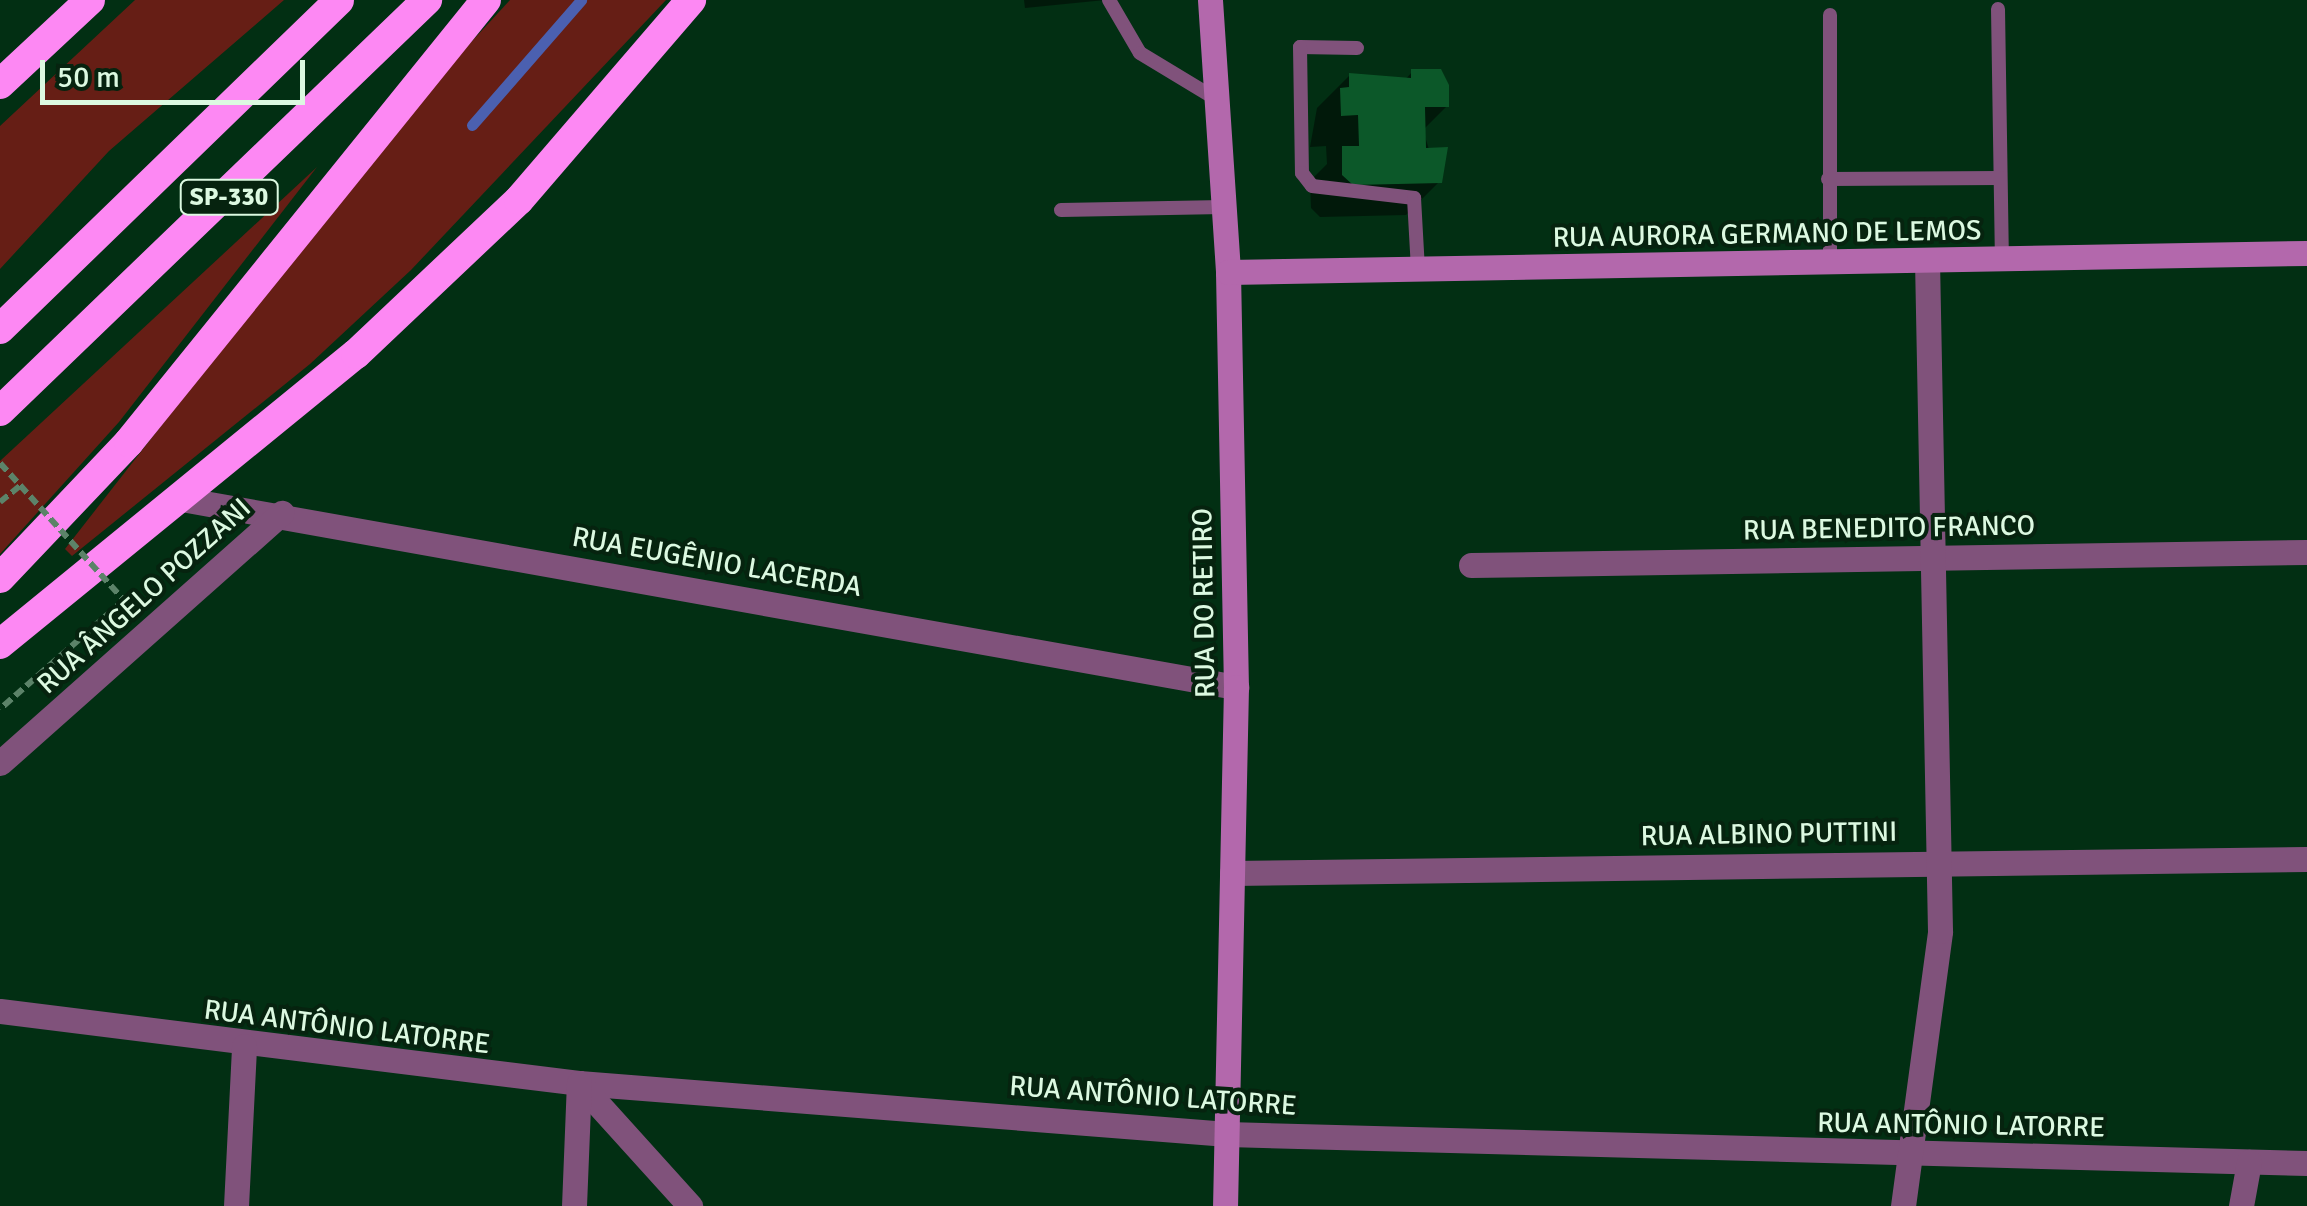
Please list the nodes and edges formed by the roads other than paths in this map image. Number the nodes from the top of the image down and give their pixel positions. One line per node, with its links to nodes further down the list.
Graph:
1 (90, 0): 11 (highway)
2 (339, 0): 23 (highway, SP-330)
3 (427, 0): 24 (highway, SP-330)
4 (486, 0): 30 (highway)
5 (691, 0): 25 (highway)
6 (1109, 0): 12 (lane)
7 (1210, 0): 12 (main road, RUA DO RETIRO)
8 (1998, 9): 13 (lane)
9 (1830, 15): 14 (lane)
10 (1357, 48): 21 (lane)
11 (0, 84)
12 (1216, 100): 15 (main road, RUA DO RETIRO)
13 (2000, 178): 14 (lane); 18 (lane)
14 (1828, 179): 20 (lane)
15 (1224, 206): 16 (lane); 22 (main road, RUA DO RETIRO)
16 (1061, 210)
17 (2307, 253): 18 (main road, RUA AURORA GERMANO DE LEMOS)
18 (2002, 260): 19 (main road, RUA AURORA GERMANO DE LEMOS)
19 (1928, 262): 20 (main road, RUA AURORA GERMANO DE LEMOS); 28 (street)
20 (1830, 263): 21 (main road, RUA AURORA GERMANO DE LEMOS)
21 (1418, 269): 22 (main road, RUA AURORA GERMANO DE LEMOS)
22 (1228, 272): 32 (main road, RUA DO RETIRO)
23 (0, 329)
24 (0, 412)
25 (187, 500): 26 (street, RUA EUGÊNIO LACERDA); 31 (highway)
26 (282, 513): 32 (street, RUA EUGÊNIO LACERDA); 33 (street, RUA ÂNGELO POZZANI)
27 (2307, 552): 28 (street, RUA BENEDITO FRANCO)
28 (1936, 557): 29 (street, RUA BENEDITO FRANCO); 35 (street)
29 (1472, 565)
30 (0, 578)
31 (0, 644)
32 (1236, 686): 36 (main road, RUA DO RETIRO)
33 (0, 763)
34 (2307, 860): 35 (street, RUA ALBINO PUTTINI)
35 (1940, 861): 36 (street, RUA ALBINO PUTTINI); 41 (street)
36 (1232, 873): 40 (main road, RUA DO RETIRO)
37 (0, 1012): 38 (street, RUA ANTÔNIO LATORRE)
38 (244, 1046): 39 (street, RUA ANTÔNIO LATORRE); 44 (street)
39 (579, 1083): 40 (street, RUA ANTÔNIO LATORRE); 45 (street); 46 (street)
40 (1227, 1134): 41 (street, RUA ANTÔNIO LATORRE); 47 (main road, RUA DO RETIRO)
41 (1911, 1154): 42 (street, RUA ANTÔNIO LATORRE); 48 (street)
42 (2249, 1162): 43 (street, RUA ANTÔNIO LATORRE); 49 (street)
43 (2307, 1163)
44 (236, 1206)
45 (574, 1206)
46 (690, 1206)
47 (1225, 1206)
48 (1903, 1206)
49 (2241, 1206)

